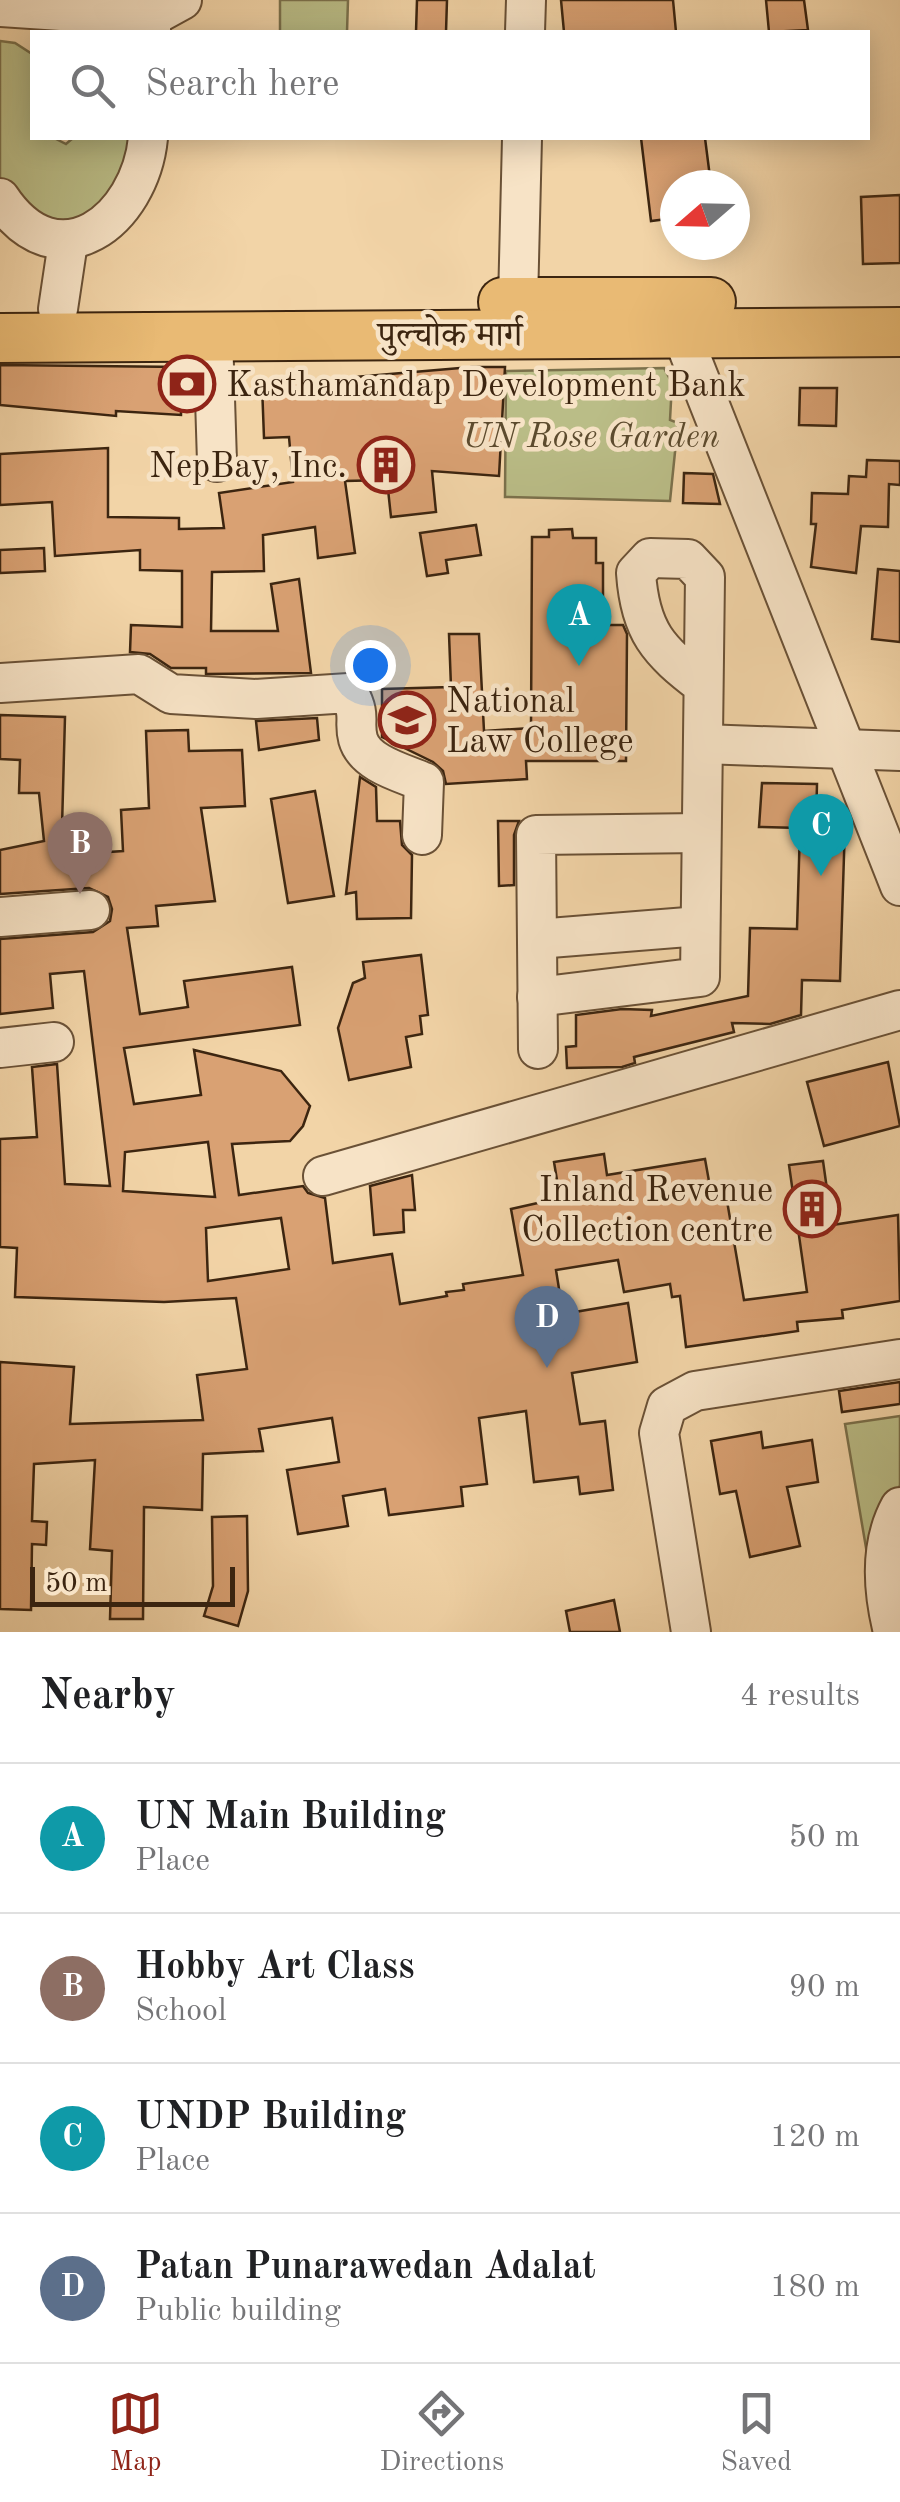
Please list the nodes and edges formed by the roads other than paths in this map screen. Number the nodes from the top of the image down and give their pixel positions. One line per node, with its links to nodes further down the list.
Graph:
1 (526, 0): 4 (street)
2 (0, 7): 3 (street)
3 (161, 17)
4 (525, 30)
5 (148, 140): 8 (street)
6 (522, 140): 10 (street)
7 (0, 198): 8 (street)
8 (68, 242): 12 (street)
9 (900, 301): 13 (main road, पुल्चोक मार्ग)
10 (518, 302): 12 (main road, पुल्चोक मार्ग); 13 (main road, पुल्चोक मार्ग)
11 (0, 308): 12 (main road, पुल्चोक मार्ग)
12 (58, 308)
13 (675, 318): 14 (main road, पुल्चोक मार्ग); 15 (main road, पुल्चोक मार्ग); 21 (street)
14 (900, 332)
15 (213, 335): 16 (main road, पुल्चोक मार्ग); 17 (street)
16 (0, 338)
17 (217, 462)
18 (0, 683): 24 (street)
19 (703, 685): 20 (street)
20 (702, 744): 21 (street); 23 (street)
21 (846, 748): 22 (street); 25 (street)
22 (900, 751)
23 (701, 834): 28 (street); 29 (street)
24 (422, 835)
25 (900, 886)
26 (90, 910): 27 (street)
27 (0, 917)
28 (700, 926): 29 (street); 30 (street)
29 (537, 939): 30 (street)
30 (537, 998): 34 (street)
31 (900, 1010): 35 (street)
32 (54, 1042): 33 (street)
33 (0, 1048)
34 (538, 1049)
35 (324, 1176)
36 (900, 1359): 38 (street)
37 (900, 1507): 39 (street)
38 (691, 1632)
39 (893, 1632)

